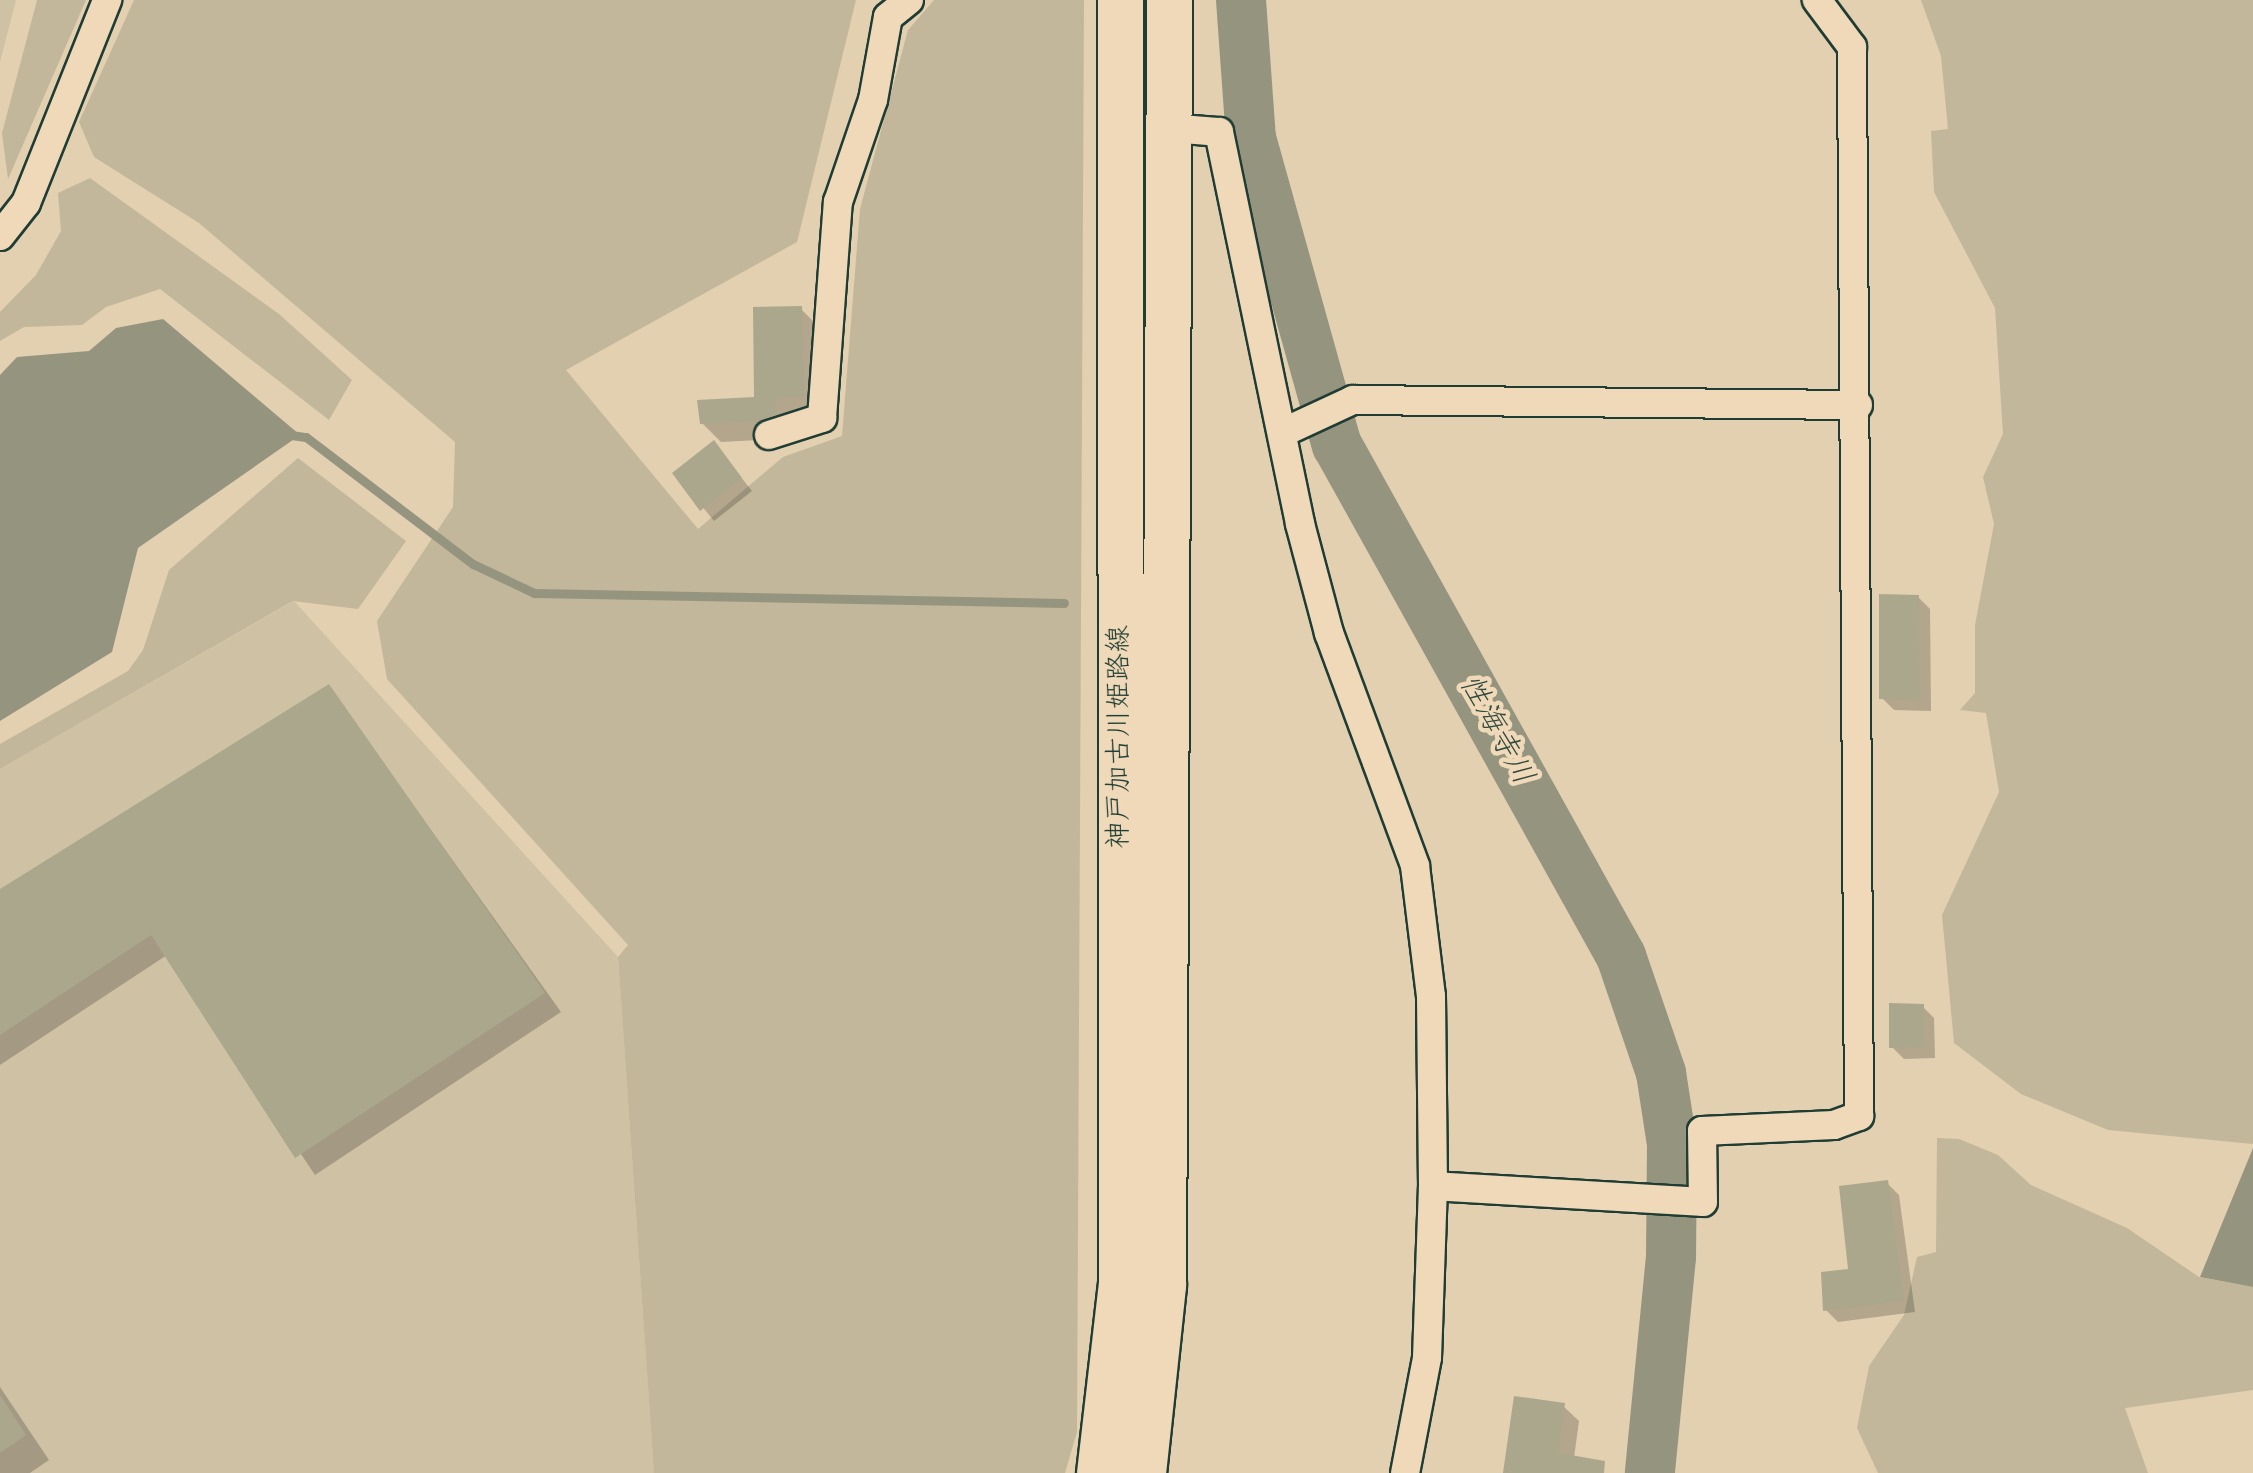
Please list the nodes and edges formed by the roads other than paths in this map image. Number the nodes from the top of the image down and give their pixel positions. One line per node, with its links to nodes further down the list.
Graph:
1 (107, 0): 7 (street)
2 (909, 0): 10 (street)
3 (1120, 0): 12 (main road, 神戸加古川姫路線)
4 (1169, 0): 6 (main road, 神戸加古川姫路線)
5 (1817, 0): 8 (street)
6 (1170, 128): 9 (street); 13 (main road, 神戸加古川姫路線)
7 (0, 236)
8 (1858, 405): 9 (street); 11 (street)
9 (1292, 428): 11 (street)
10 (769, 435)
11 (1432, 1186): 14 (street)
12 (1099, 1473)
13 (1143, 1473)
14 (1405, 1473)

